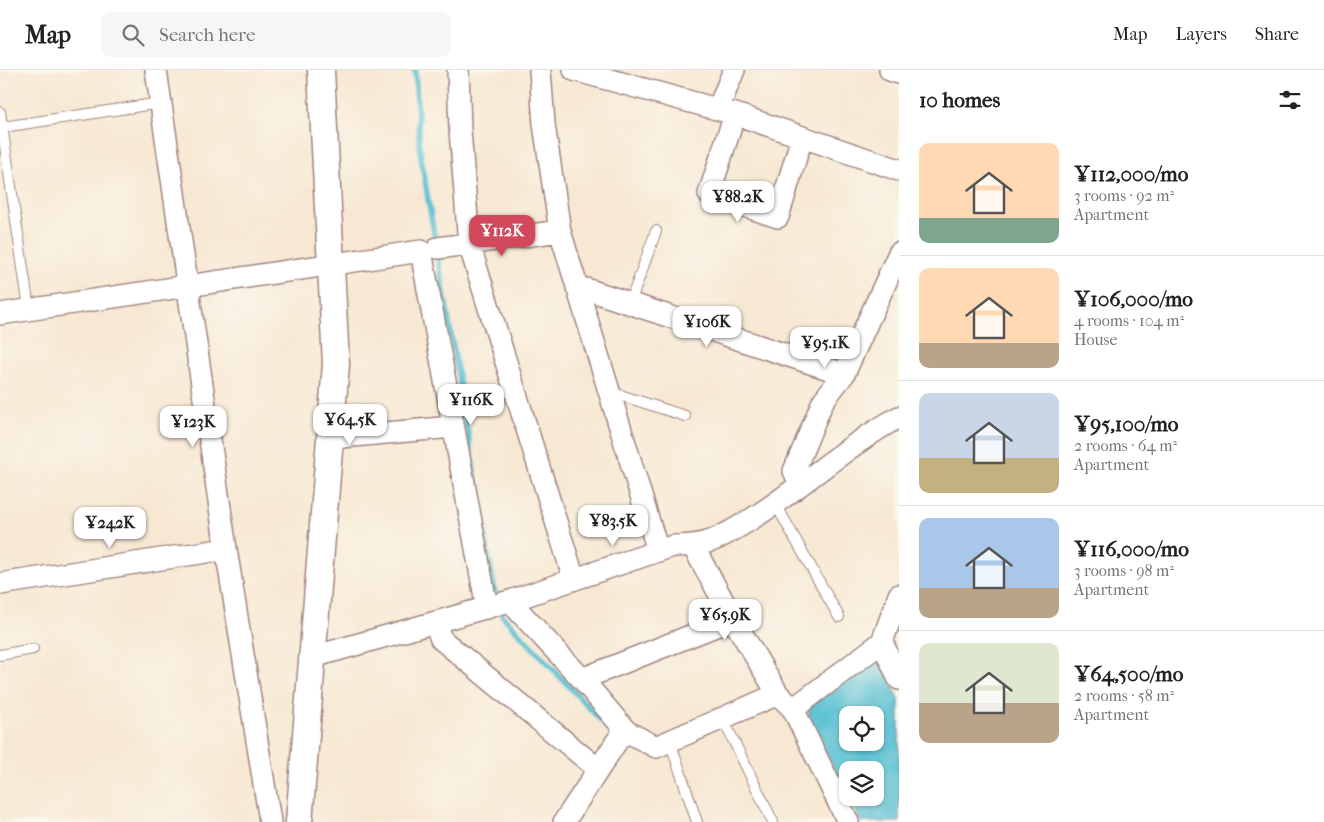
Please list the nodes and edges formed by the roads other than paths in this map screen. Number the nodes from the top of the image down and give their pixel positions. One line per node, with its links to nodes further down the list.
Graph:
1 (156, 70): 10 (street)
2 (321, 70): 21 (street)
3 (458, 70): 18 (street)
4 (540, 70): 16 (street)
5 (574, 70): 9 (street)
6 (734, 70): 12 (street)
7 (890, 70): 8 (street)
8 (899, 73)
9 (625, 76): 12 (street)
10 (160, 103): 13 (lane); 22 (street)
11 (0, 112): 13 (lane)
12 (727, 112): 14 (street); 14 (street)
13 (3, 127): 25 (lane)
14 (802, 137): 15 (street)
15 (899, 170)
16 (560, 231): 18 (street); 23 (street)
17 (656, 231): 24 (lane)
18 (469, 244): 19 (street); 38 (street)
19 (438, 248)
20 (899, 253): 27 (street)
21 (333, 263): 22 (street); 31 (street); 32 (street)
22 (188, 285): 25 (street); 36 (street)
23 (577, 288): 24 (street); 28 (street)
24 (630, 303): 27 (street)
25 (29, 309): 26 (street)
26 (0, 314)
27 (844, 374): 33 (street)
28 (609, 397): 29 (lane); 37 (street)
29 (685, 416)
30 (899, 416): 33 (street)
31 (453, 427): 32 (street); 42 (street)
32 (330, 438): 49 (street)
33 (800, 484): 34 (street)
34 (775, 503): 35 (street); 43 (lane)
35 (693, 546): 37 (street); 44 (street)
36 (226, 550): 39 (street); 59 (street)
37 (658, 551): 38 (street)
38 (574, 579): 41 (street)
39 (0, 584)
40 (899, 595): 46 (street)
41 (513, 600): 42 (street); 50 (street)
42 (487, 608): 45 (street)
43 (839, 617)
44 (733, 619): 50 (street); 52 (street)
45 (435, 623): 49 (street); 57 (street)
46 (882, 642): 51 (street); 53 (street)
47 (33, 649): 48 (lane)
48 (0, 654)
49 (313, 657): 58 (street)
50 (582, 679): 55 (street)
51 (899, 679)
52 (778, 694): 53 (street); 54 (street)
53 (793, 709): 63 (street)
54 (723, 719): 56 (street); 62 (lane)
55 (626, 732): 56 (street); 57 (street)
56 (670, 741): 61 (lane)
57 (598, 769): 60 (street)
58 (299, 821): 59 (street)
59 (267, 822)
60 (564, 822)
61 (697, 822)
62 (773, 822)
63 (848, 822)

